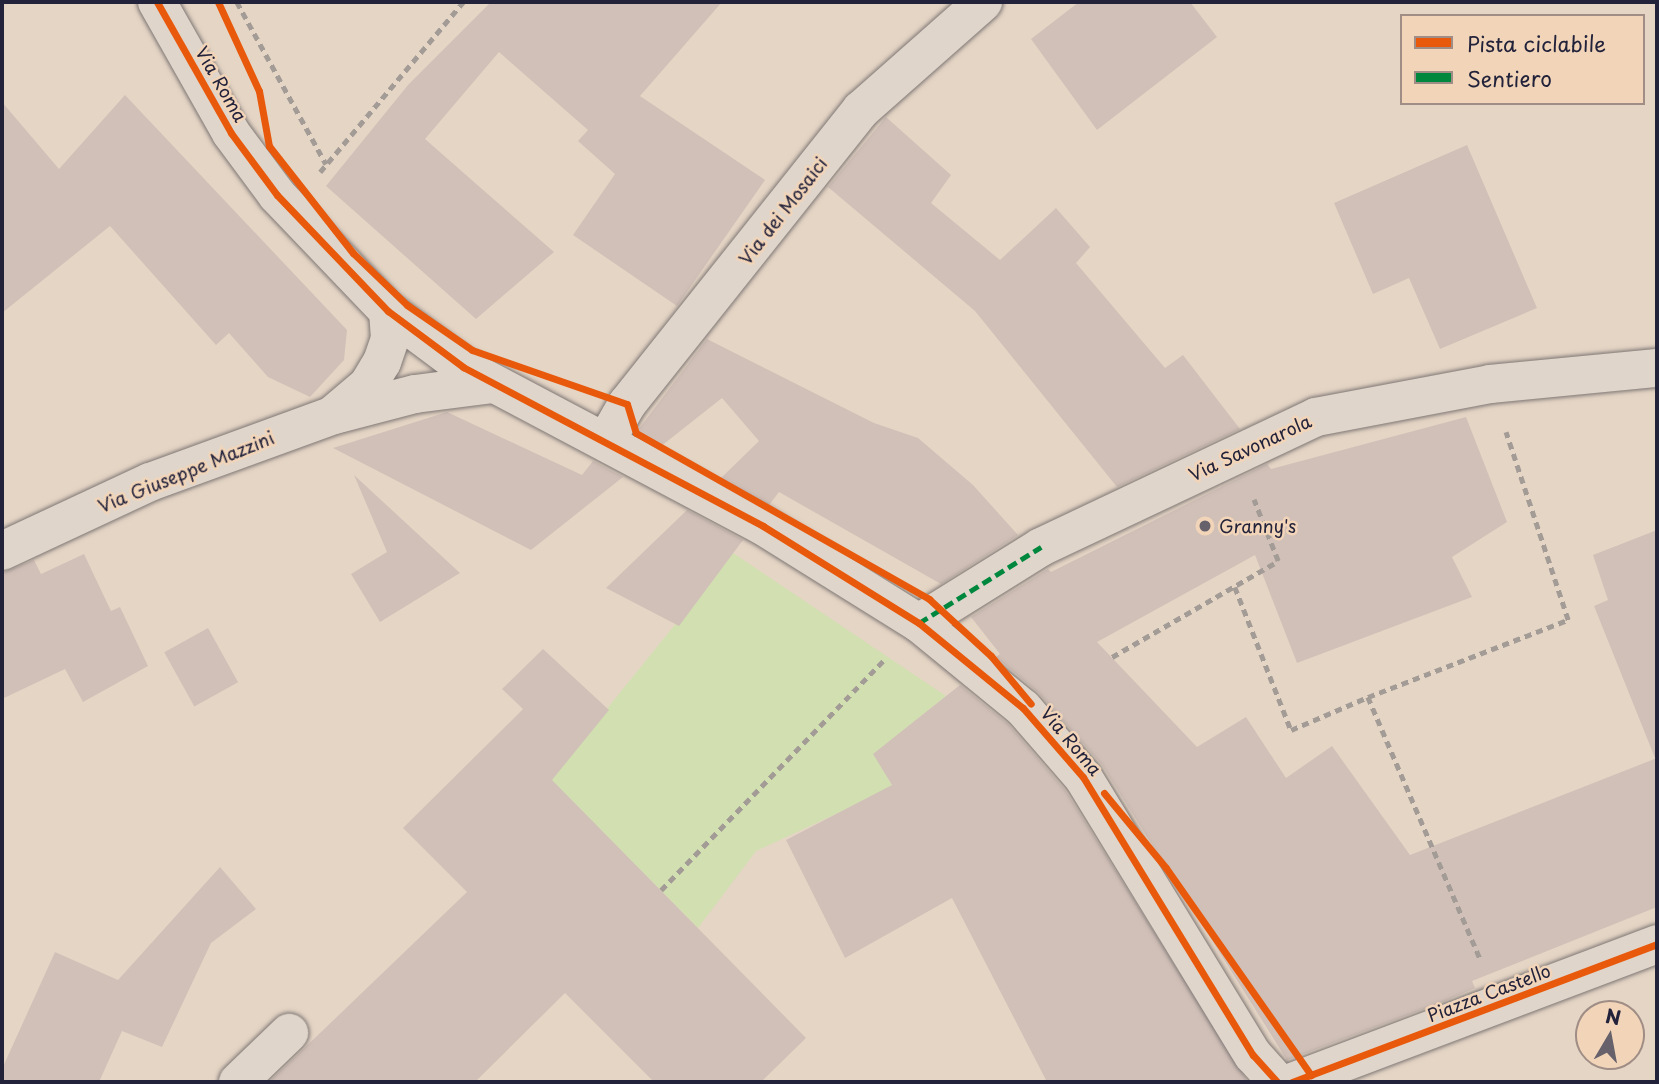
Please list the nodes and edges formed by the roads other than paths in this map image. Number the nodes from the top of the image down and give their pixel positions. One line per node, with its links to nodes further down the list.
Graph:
1 (157, 2): 3 (street, Via Roma)
2 (983, 2): 7 (street, Via dei Mosaici)
3 (388, 311): 5 (street, Via Roma); 6 (street, Via Giuseppe Mazzini)
4 (1657, 368): 9 (street, Via Savonarola)
5 (493, 384): 6 (street, Via Giuseppe Mazzini); 7 (street, Via Roma)
6 (334, 415): 8 (street, Via Giuseppe Mazzini)
7 (606, 441): 9 (street, Via Roma)
8 (2, 551)
9 (919, 623): 13 (street, Via Roma)
10 (1657, 944): 14 (street, Piazza Castello)
11 (289, 1033): 12 (street)
12 (238, 1082)
13 (1276, 1082)
14 (1292, 1082)

